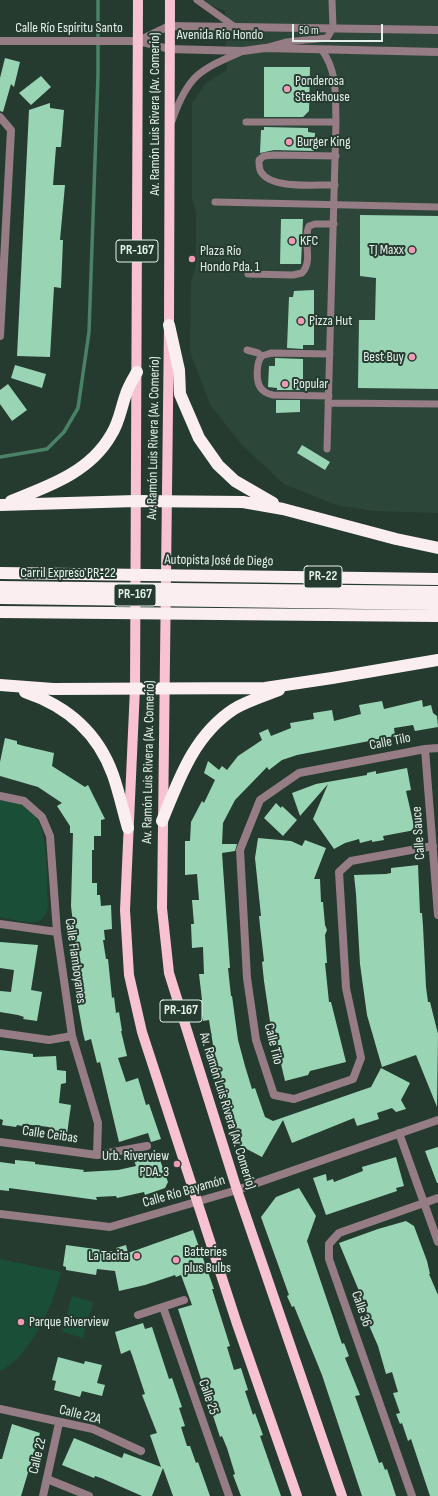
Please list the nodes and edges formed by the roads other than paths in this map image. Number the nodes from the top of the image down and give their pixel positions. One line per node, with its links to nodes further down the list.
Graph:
1 (138, 0): 9 (main road, Av. Ramón Luis Rivera (Av. Comerío) / PR-167)
2 (170, 0): 5 (main road, Av. Ramón Luis Rivera (Av. Comerío) / PR-167)
3 (197, 0): 6 (lane)
4 (332, 0): 7 (lane)
5 (170, 26): 6 (street, Avenida Río Hondo); 9 (street, Avenida Río Hondo); 11 (main road, Av. Ramón Luis Rivera (Av. Comerío) / PR-167)
6 (235, 27): 7 (street, Avenida Río Hondo)
7 (333, 28): 8 (street, Avenida Río Hondo); 12 (lane)
8 (438, 30)
9 (138, 40): 10 (street, Calle Río Espíritu Santo); 11 (street, Avenida Río Hondo); 32 (main road, Av. Ramón Luis Rivera (Av. Comerío) / PR-167)
10 (0, 41)
11 (169, 48): 14 (street, Avenida Río Hondo); 19 (main road, Av. Ramón Luis Rivera (Av. Comerío) / PR-167)
12 (265, 48): 13 (street, Avenida Río Hondo); 14 (street, Avenida Río Hondo)
13 (322, 50): 15 (street, Avenida Río Hondo); 18 (lane)
14 (243, 51): 19 (lane)
15 (438, 52)
16 (0, 117): 28 (street)
17 (246, 122): 18 (lane)
18 (336, 122): 20 (lane)
19 (170, 127): 27 (main road, Av. Ramón Luis Rivera (Av. Comerío) / PR-167)
20 (336, 156): 21 (lane); 21 (lane)
21 (335, 185): 23 (lane)
22 (215, 202): 23 (lane)
23 (335, 205): 24 (lane); 25 (lane)
24 (438, 207)
25 (334, 224): 26 (lane); 30 (lane)
26 (248, 274)
27 (169, 325): 37 (main road, Av. Ramón Luis Rivera (Av. Comerío) / PR-167); 39 (highway)
28 (0, 336)
29 (247, 350): 31 (lane)
30 (330, 354): 31 (lane); 33 (lane)
31 (262, 356): 33 (lane)
32 (136, 372): 36 (main road, Av. Ramón Luis Rivera (Av. Comerío) / PR-167); 38 (highway)
33 (328, 400): 34 (lane); 35 (lane)
34 (438, 404)
35 (327, 449)
36 (136, 501): 37 (highway); 38 (highway); 54 (main road, Av. Ramón Luis Rivera (Av. Comerío) / PR-167)
37 (168, 501): 39 (highway); 53 (main road, Av. Ramón Luis Rivera (Av. Comerío) / PR-167)
38 (2, 505)
39 (283, 509): 40 (highway)
40 (438, 548)
41 (0, 573): 42 (highway, Autopista José de Diego / PR-22)
42 (438, 578)
43 (0, 588): 45 (highway, Carril Expreso PR-22)
44 (438, 592): 45 (highway, Carril Expreso PR-22)
45 (91, 594): 46 (highway, Carril Expreso PR-22); 47 (highway, Carril Expreso PR-22)
46 (0, 598)
47 (438, 604)
48 (0, 612): 49 (highway)
49 (438, 616)
50 (438, 660): 51 (highway)
51 (300, 683): 53 (highway); 58 (highway)
52 (2, 685): 54 (highway); 59 (highway)
53 (164, 687): 54 (highway); 58 (main road, Av. Ramón Luis Rivera (Av. Comerío) / PR-167)
54 (135, 688): 59 (main road, Av. Ramón Luis Rivera (Av. Comerío) / PR-167)
55 (438, 748): 56 (street, Calle Tilo)
56 (425, 749): 60 (street, Calle Sauce); 60 (street, Calle Tilo)
57 (0, 796): 63 (street, Calle Flamboyanes)
58 (162, 821): 71 (main road, Av. Ramón Luis Rivera (Av. Comerío) / PR-167)
59 (128, 828): 73 (main road, Av. Ramón Luis Rivera (Av. Comerío) / PR-167)
60 (433, 846): 61 (street, Calle Sauce)
61 (438, 915)
62 (0, 924): 63 (street)
63 (56, 932): 65 (street, Calle Flamboyanes)
64 (0, 1033): 65 (street)
65 (72, 1036): 70 (street, Calle Flamboyanes)
66 (438, 1120): 67 (street, Calle Río Bayamón)
67 (399, 1133): 71 (street, Calle Río Bayamón); 74 (street)
68 (0, 1142): 70 (street, Calle Ceibas)
69 (147, 1146): 70 (street, Calle Ceibas)
70 (97, 1155)
71 (236, 1190): 73 (street, Calle Río Bayamón); 88 (main road, Av. Ramón Luis Rivera (Av. Comerío) / PR-167)
72 (438, 1198): 74 (street, Calle 36)
73 (199, 1202): 75 (street, Calle Río Bayamón); 87 (main road, Av. Ramón Luis Rivera (Av. Comerío) / PR-167)
74 (424, 1202): 76 (street); 89 (street, Calle 36)
75 (0, 1214)
76 (438, 1242)
77 (184, 1300): 78 (street)
78 (163, 1307): 79 (street); 86 (street, Calle 25)
79 (138, 1315)
80 (0, 1409): 81 (street, Calle 22A)
81 (59, 1422): 82 (street, Calle 22A); 83 (street, Calle 22)
82 (141, 1451)
83 (47, 1479): 84 (street, Calle 22); 85 (street)
84 (43, 1496)
85 (89, 1496)
86 (229, 1496)
87 (297, 1496)
88 (342, 1496)
89 (412, 1496)

